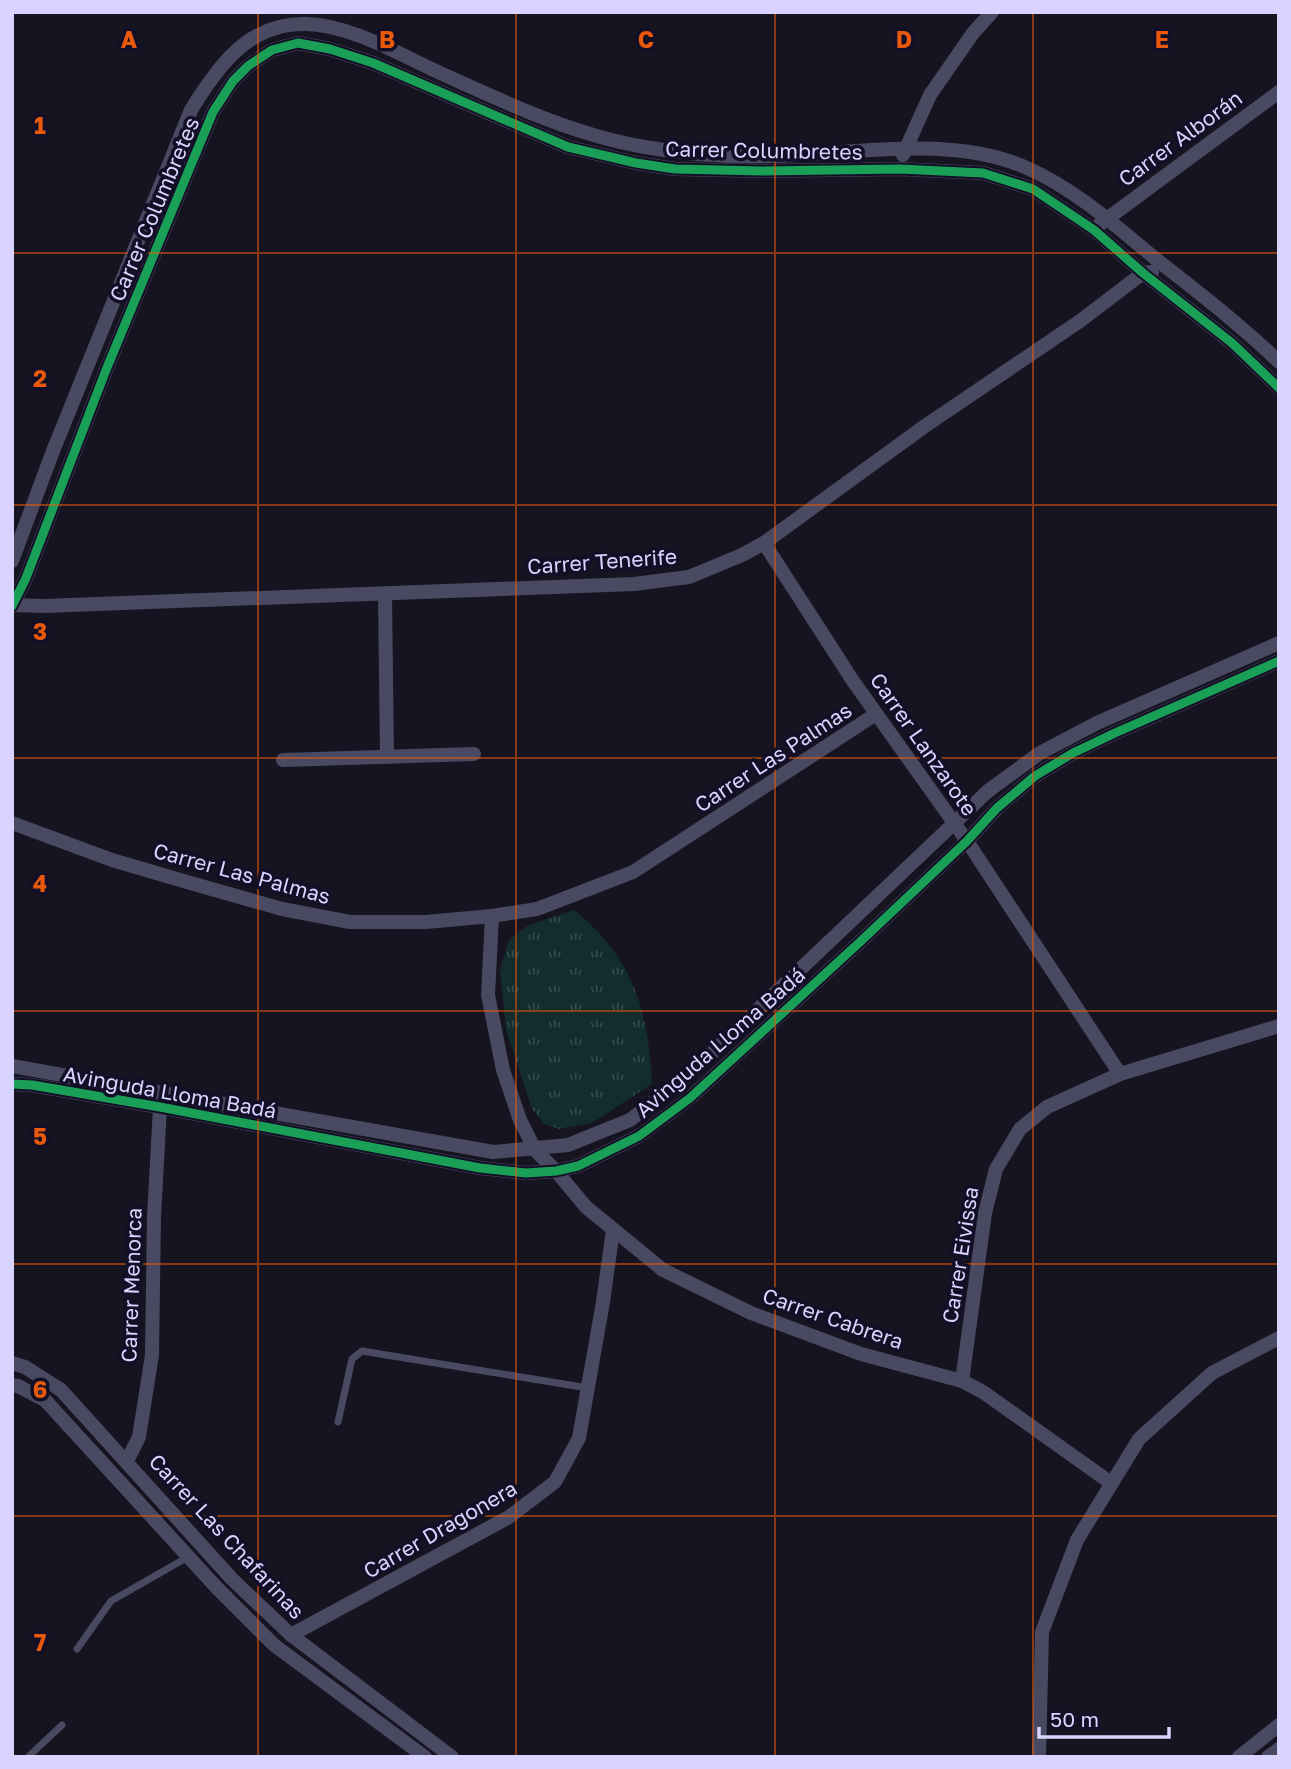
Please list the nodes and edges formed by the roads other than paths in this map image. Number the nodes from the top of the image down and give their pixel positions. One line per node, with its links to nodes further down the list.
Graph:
1 (992, 12): 3 (street)
2 (1279, 92): 5 (street, Carrer Alborán)
3 (904, 148): 4 (street); 5 (street, Carrer Columbretes); 12 (street, Carrer Columbretes)
4 (900, 169): 6 (street, Carrer Columbretes); 14 (street, Carrer Columbretes)
5 (1106, 219): 6 (street, Carrer Alborán); 7 (street, Carrer Columbretes)
6 (1094, 230): 8 (street, Carrer Columbretes)
7 (1169, 269): 8 (street); 9 (street, Carrer Columbretes)
8 (1143, 273): 10 (street, Carrer Columbretes); 11 (street, Carrer Tenerife)
9 (1279, 362)
10 (1279, 388)
11 (764, 543): 13 (street, Carrer Tenerife); 17 (street, Carrer Lanzarote)
12 (12, 561)
13 (385, 594): 14 (street, Carrer Tenerife); 19 (street)
14 (13, 606)
15 (1279, 643): 21 (street, Avinguda Lloma Badá)
16 (1279, 661): 23 (street, Avinguda Lloma Badá)
17 (876, 714): 21 (street, Carrer Lanzarote); 24 (street, Carrer Las Palmas)
18 (474, 754): 19 (street)
19 (387, 757): 20 (street)
20 (283, 760)
21 (955, 823): 23 (street, Carrer Lanzarote); 30 (street, Avinguda Lloma Badá)
22 (12, 824): 24 (street, Carrer Las Palmas)
23 (967, 841): 27 (street, Carrer Lanzarote); 31 (street, Avinguda Lloma Badá)
24 (492, 916): 30 (street, Carrer Cabrera)
25 (1279, 1026): 27 (street, Carrer Eivissa)
26 (12, 1066): 30 (street, Avinguda Lloma Badá)
27 (1120, 1074): 35 (street, Carrer Eivissa)
28 (12, 1084): 29 (street, Avinguda Lloma Badá)
29 (160, 1107): 31 (street, Avinguda Lloma Badá); 39 (street, Carrer Menorca)
30 (535, 1150): 31 (street, Carrer Cabrera)
31 (556, 1171): 32 (street, Carrer Cabrera)
32 (613, 1230): 35 (street, Carrer Cabrera); 37 (street, Carrer Dragonera)
33 (1279, 1338): 40 (street)
34 (12, 1363): 39 (street, Carrer Las Chafarinas)
35 (962, 1381): 40 (street, Carrer Cabrera)
36 (12, 1385): 41 (street, Carrer Las Chafarinas)
37 (589, 1388): 38 (lane); 42 (street, Carrer Dragonera)
38 (338, 1422)
39 (127, 1461): 42 (street, Carrer Las Chafarinas)
40 (1111, 1483): 50 (street)
41 (188, 1556): 43 (lane); 48 (street, Carrer Las Chafarinas)
42 (292, 1635): 49 (street, Carrer Las Chafarinas)
43 (77, 1649)
44 (62, 1725): 47 (lane)
45 (1279, 1725): 51 (street)
46 (1279, 1749): 52 (street)
47 (28, 1757)
48 (425, 1757)
49 (452, 1757)
50 (1039, 1757)
51 (1239, 1757)
52 (1268, 1757)

